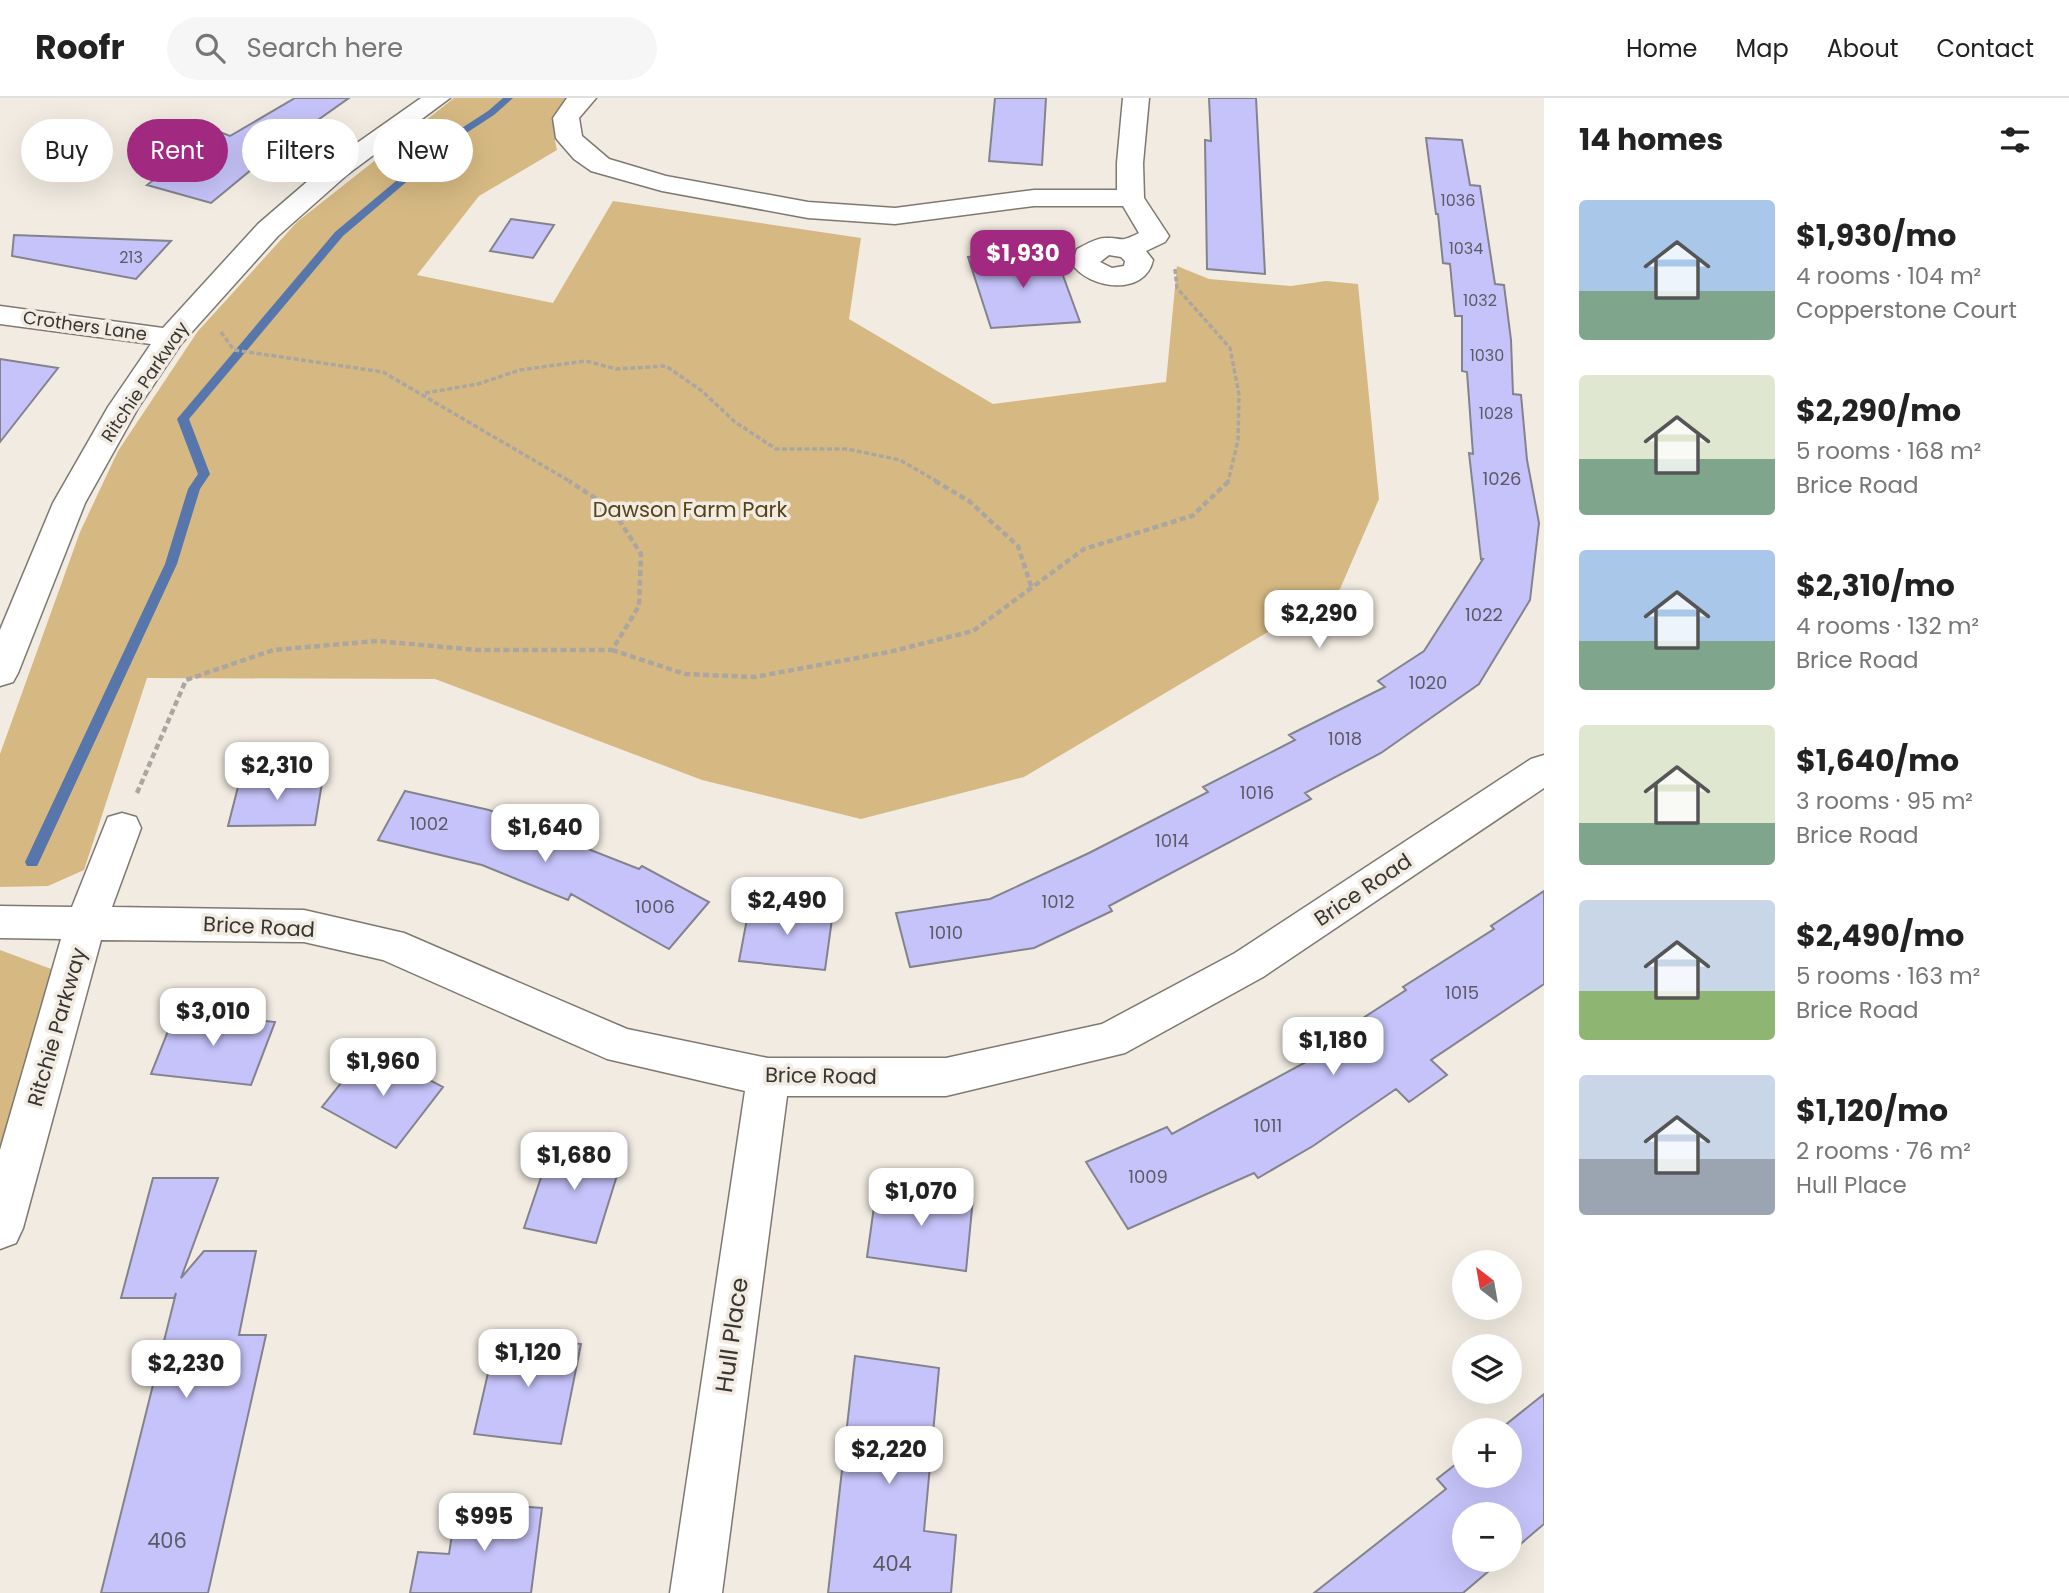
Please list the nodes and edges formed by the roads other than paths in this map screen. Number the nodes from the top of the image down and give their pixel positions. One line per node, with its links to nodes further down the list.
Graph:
1 (437, 98): 7 (street, Ritchie Parkway)
2 (583, 98): 4 (street)
3 (1136, 98): 4 (street)
4 (1131, 198): 5 (street)
5 (1127, 250)
6 (0, 315): 7 (street, Crothers Lane)
7 (170, 338): 8 (street, Ritchie Parkway)
8 (0, 673)
9 (1544, 769): 13 (street, Brice Road)
10 (122, 828): 12 (street, Ritchie Parkway)
11 (0, 922): 12 (street, Brice Road)
12 (86, 923): 13 (street, Brice Road); 14 (street, Ritchie Parkway)
13 (768, 1077): 15 (street, Hull Place)
14 (0, 1228)
15 (696, 1593)

